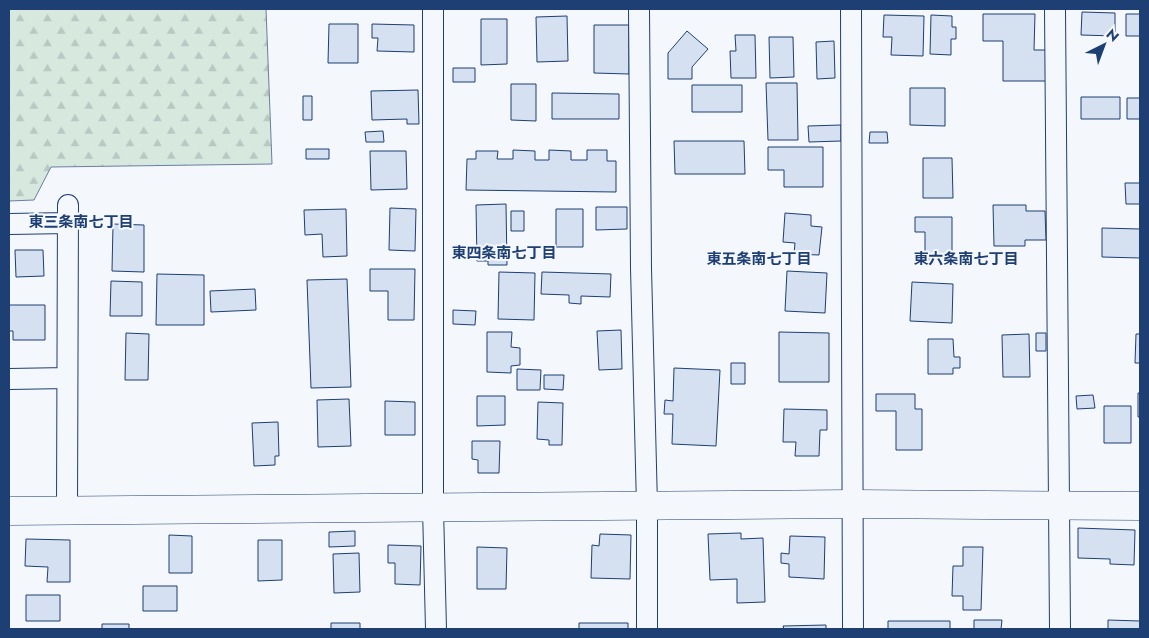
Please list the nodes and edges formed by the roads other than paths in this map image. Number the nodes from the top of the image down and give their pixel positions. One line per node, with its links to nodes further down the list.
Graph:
1 (433, 9): 12 (street)
2 (639, 9): 9 (street)
3 (851, 9): 8 (street)
4 (1055, 9): 11 (street)
5 (9, 224): 6 (street)
6 (67, 378): 7 (street); 13 (street)
7 (9, 379)
8 (854, 504): 9 (street); 11 (street); 17 (street)
9 (647, 506): 12 (street); 16 (street)
10 (1140, 506): 11 (street)
11 (1060, 507): 18 (street)
12 (434, 508): 13 (street); 15 (street)
13 (67, 510): 14 (street)
14 (9, 511)
15 (436, 629)
16 (647, 629)
17 (853, 629)
18 (1060, 629)

